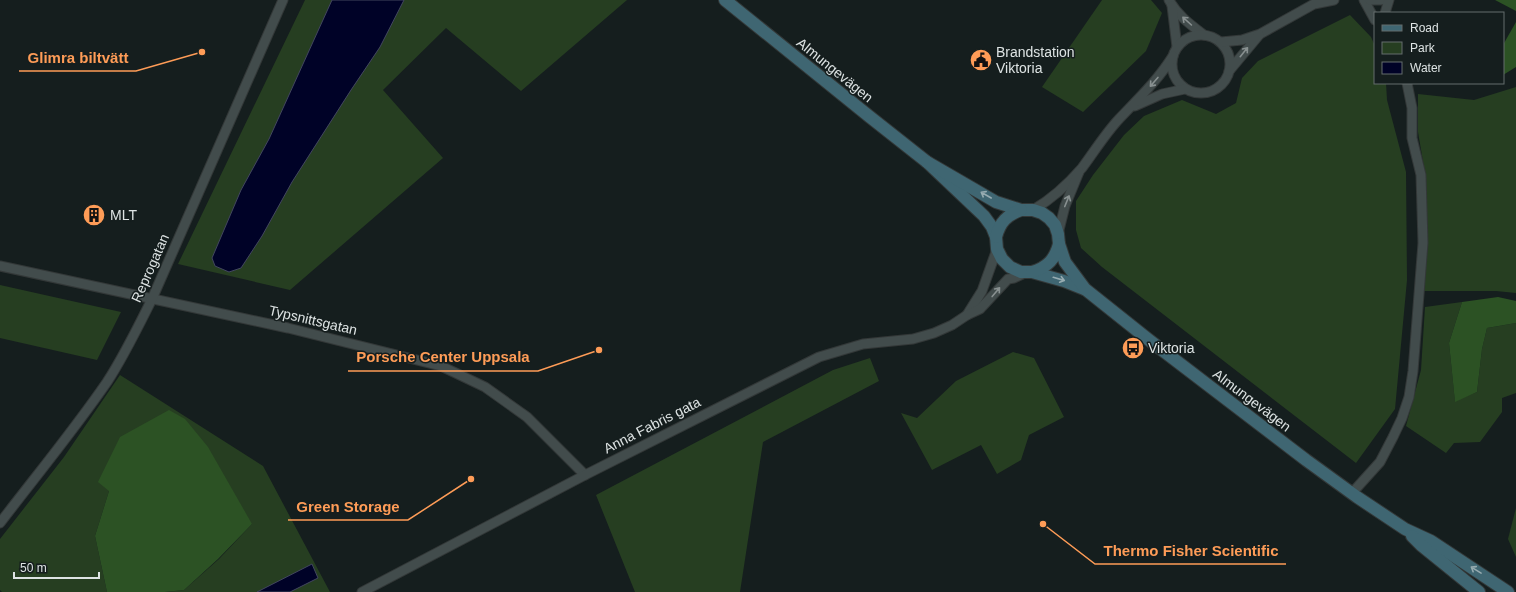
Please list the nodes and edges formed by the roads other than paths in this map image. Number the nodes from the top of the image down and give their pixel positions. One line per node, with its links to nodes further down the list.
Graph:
1 (283, 0): 28 (street, Reprogatan)
2 (724, 0): 20 (main road, Almungevägen)
3 (1334, 0): 8 (street)
4 (1364, 0): 11 (street)
5 (1370, 0): 6 (street)
6 (1381, 0)
7 (1389, 0): 10 (street)
8 (1316, 2): 12 (street)
9 (1171, 3): 13 (street, one-way to 9); 15 (street)
10 (1385, 12)
11 (1374, 18)
12 (1260, 34): 14 (street); 16 (street, one-way to 12)
13 (1204, 35): 14 (street); 15 (street)
14 (1220, 42): 16 (street)
15 (1175, 51): 18 (street); 19 (street, one-way to 19)
16 (1230, 71): 18 (street)
17 (1407, 84): 31 (street)
18 (1185, 89): 19 (street)
19 (1132, 107): 21 (street)
20 (927, 162): 22 (main road, Almungevägen, one-way to 20); 24 (main road, Almungevägen)
21 (1081, 169): 22 (street); 23 (street, one-way to 21)
22 (1027, 210): 23 (main road, Almungevägen); 24 (main road)
23 (1059, 239): 26 (main road); 27 (main road, Almungevägen)
24 (996, 243): 26 (main road, Almungevägen); 29 (street)
25 (0, 266): 28 (street, Typsnittsgatan)
26 (1030, 272): 27 (main road, Almungevägen, one-way to 27); 29 (street, Anna Fabris gata, one-way to 26)
27 (1085, 289): 31 (main road, Almungevägen)
28 (152, 299): 30 (street, Typsnittsgatan); 32 (street, Reprogatan)
29 (967, 315): 30 (street, Anna Fabris gata)
30 (585, 475): 34 (street, Anna Fabris gata)
31 (1352, 493): 33 (main road, Almungevägen)
32 (0, 523)
33 (1405, 529): 35 (main road, Almungevägen); 36 (main road, Almungevägen, one-way to 33)
34 (362, 592)
35 (1478, 592)
36 (1508, 592)

